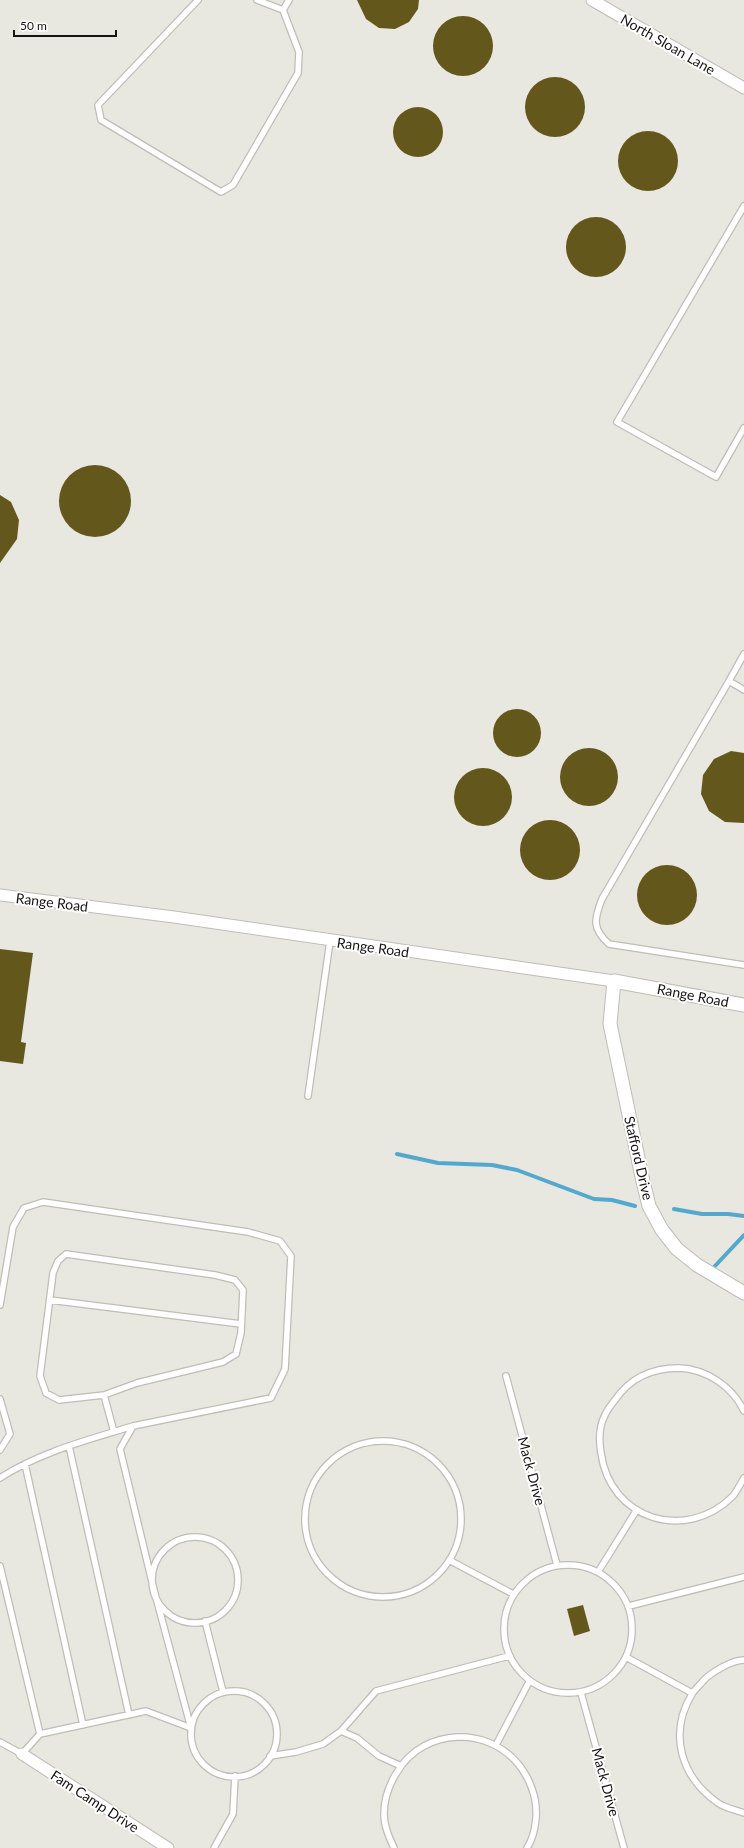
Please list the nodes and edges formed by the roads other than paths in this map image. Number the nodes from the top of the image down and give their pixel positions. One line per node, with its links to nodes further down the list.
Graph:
1 (198, 0): 5 (lane)
2 (257, 0): 5 (lane)
3 (289, 0): 5 (lane)
4 (592, 0): 6 (street, North Sloan Lane)
5 (283, 10)
6 (744, 88)
7 (744, 206): 8 (lane)
8 (742, 216): 9 (lane)
9 (744, 428)
10 (744, 654): 11 (lane)
11 (729, 682): 12 (lane); 15 (lane)
12 (744, 690)
13 (0, 895): 14 (street, Range Road)
14 (330, 941): 16 (street, Range Road); 18 (lane)
15 (744, 965)
16 (614, 981): 17 (street, Range Road); 19 (street, Stafford Drive)
17 (744, 1005)
18 (308, 1096)
19 (744, 1293)
20 (50, 1300): 22 (lane); 22 (lane); 24 (lane)
21 (0, 1305): 27 (lane)
22 (242, 1324): 24 (lane)
23 (506, 1376): 36 (lane, Mack Drive)
24 (104, 1395): 28 (lane)
25 (0, 1399): 30 (lane)
26 (744, 1410): 34 (lane)
27 (133, 1426): 28 (lane); 40 (lane)
28 (114, 1432): 29 (lane)
29 (69, 1446): 31 (lane); 51 (lane)
30 (0, 1450)
31 (25, 1464): 32 (lane); 52 (lane)
32 (0, 1478)
33 (744, 1478): 34 (lane)
34 (636, 1510): 38 (lane)
35 (449, 1560): 35 (lane); 41 (lane)
36 (557, 1565): 38 (lane); 41 (lane)
37 (0, 1566): 55 (lane)
38 (598, 1572): 42 (lane)
39 (744, 1577): 42 (lane)
40 (154, 1590): 43 (lane); 43 (lane); 53 (lane)
41 (513, 1594): 44 (lane)
42 (629, 1606): 45 (lane)
43 (205, 1621): 48 (lane)
44 (509, 1656): 47 (lane); 54 (lane)
45 (626, 1657): 49 (lane); 50 (lane)
46 (744, 1660): 50 (lane)
47 (529, 1682): 49 (lane); 57 (lane)
48 (223, 1692): 53 (lane); 59 (lane)
49 (581, 1693): 67 (lane, Mack Drive)
50 (692, 1693): 62 (lane)
51 (129, 1715): 52 (lane); 53 (lane)
52 (83, 1725): 55 (lane)
53 (191, 1728): 61 (lane)
54 (341, 1731): 59 (lane); 60 (lane)
55 (40, 1734): 58 (lane)
56 (0, 1742): 58 (lane)
57 (496, 1745): 60 (lane); 66 (lane)
58 (22, 1754): 63 (street, Fam Camp Drive)
59 (270, 1756): 61 (lane)
60 (401, 1766): 65 (lane)
61 (235, 1776): 64 (lane)
62 (744, 1813)
63 (168, 1848)
64 (214, 1848)
65 (394, 1848)
66 (527, 1848)
67 (624, 1848)

